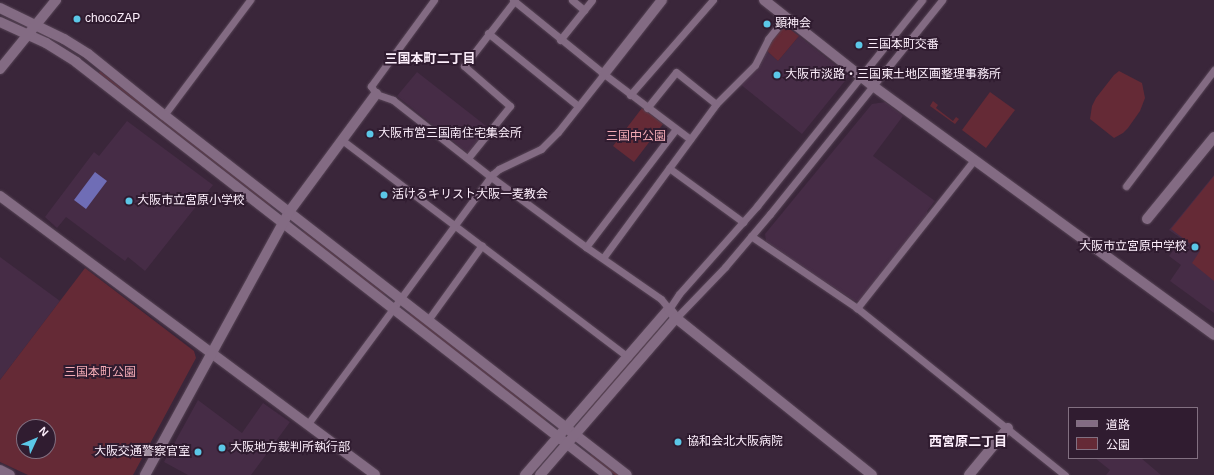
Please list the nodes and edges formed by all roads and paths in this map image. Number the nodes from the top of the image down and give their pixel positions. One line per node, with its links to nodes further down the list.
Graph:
1 (56, 0): 16 (street)
2 (250, 0): 30 (street)
3 (434, 0): 25 (street)
4 (514, 0): 17 (street); 19 (street)
5 (572, 0): 13 (street)
6 (592, 0): 13 (street)
7 (662, 0): 22 (street)
8 (713, 0): 26 (street)
9 (764, 0): 14 (street)
10 (922, 0): 23 (street)
11 (942, 0): 24 (street)
12 (0, 8): 16 (street)
13 (584, 10): 19 (street)
14 (786, 17): 23 (street); 27 (street)
15 (0, 22): 18 (street)
16 (35, 25): 18 (street); 30 (street)
17 (488, 32): 28 (street); 35 (street)
18 (27, 36): 20 (street); 43 (street)
19 (560, 40): 22 (street)
20 (0, 69)
21 (1214, 70): 39 (street)
22 (604, 74): 26 (street); 28 (street)
23 (860, 76): 24 (street); 44 (street)
24 (873, 86): 36 (street); 46 (street)
25 (376, 94): 33 (street); 35 (street)
26 (630, 95): 29 (street)
27 (716, 104): 29 (street); 34 (street)
28 (578, 106): 38 (street)
29 (647, 108): 31 (street)
30 (164, 115): 41 (street)
31 (676, 129): 34 (street); 48 (street)
32 (1214, 137): 42 (street)
33 (342, 140): 41 (street); 45 (street)
34 (690, 140): 37 (street)
35 (468, 158): 38 (street)
36 (974, 160): 52 (street); 56 (street)
37 (669, 168): 44 (street); 49 (street)
38 (491, 177): 45 (street); 48 (street)
39 (1126, 186)
40 (0, 196): 57 (street)
41 (289, 212): 43 (street); 50 (street)
42 (1147, 219)
43 (283, 222): 53 (street); 57 (street)
44 (743, 222): 51 (street)
45 (456, 225): 47 (street); 50 (street)
46 (752, 236): 52 (street); 54 (street)
47 (482, 246): 55 (street); 58 (street)
48 (586, 248): 49 (street)
49 (603, 258): 51 (street)
50 (402, 299): 53 (street); 55 (street)
51 (669, 308): 54 (street); 58 (street)
52 (857, 308): 60 (street)
53 (395, 309): 59 (street); 63 (street)
54 (676, 318): 62 (street); 73 (street)
55 (428, 320): 61 (street)
56 (1214, 335)
57 (211, 354): 59 (street); 67 (street)
58 (628, 357): 61 (street)
59 (307, 425): 68 (street)
60 (1008, 428): 74 (street); 75 (street)
61 (566, 429): 62 (street); 63 (street)
62 (576, 435): 64 (street); 72 (street)
63 (559, 437): 64 (street); 69 (street)
64 (568, 444): 70 (street); 71 (street)
65 (0, 470): 66 (street)
66 (10, 475)
67 (145, 475)
68 (375, 475)
69 (525, 475)
70 (540, 475)
71 (607, 475)
72 (627, 475)
73 (872, 475)
74 (969, 475)
75 (1065, 475)

